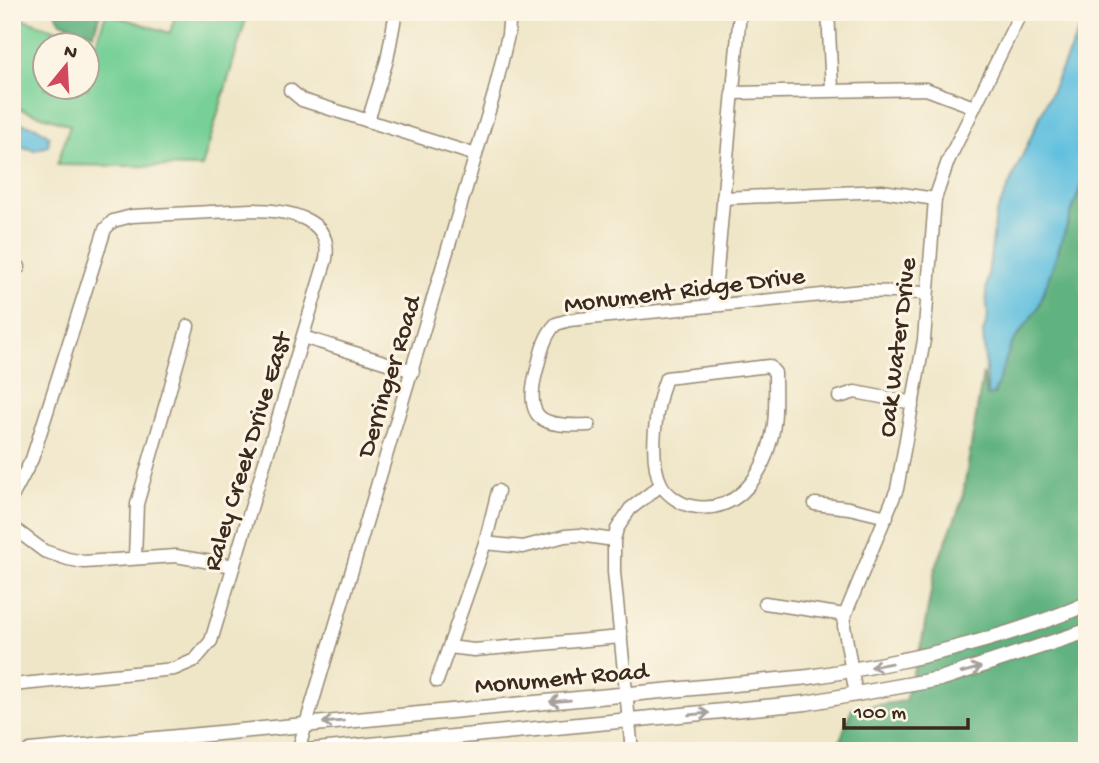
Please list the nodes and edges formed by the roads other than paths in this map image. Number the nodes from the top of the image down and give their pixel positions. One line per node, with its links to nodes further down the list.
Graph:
1 (396, 12): 10 (street)
2 (510, 12): 11 (street, Derringer Road)
3 (740, 12): 8 (street)
4 (828, 12): 6 (street)
5 (1020, 13): 9 (street, Oak Water Drive)
6 (832, 89): 8 (street); 9 (street)
7 (290, 90): 10 (street)
8 (732, 93): 12 (street)
9 (974, 107): 13 (street, Oak Water Drive)
10 (368, 121): 11 (street)
11 (476, 155): 18 (street, Derringer Road)
12 (723, 198): 13 (street); 15 (street)
13 (935, 199): 14 (street, Oak Water Drive)
14 (927, 293): 15 (street, Monument Ridge Drive); 20 (street, Oak Water Drive)
15 (714, 304): 21 (street, Monument Ridge Drive)
16 (188, 326): 30 (street)
17 (303, 337): 18 (street); 24 (street, Raley Creek Drive East); 31 (street, Raley Creek Drive East)
18 (413, 371): 44 (street, Derringer Road)
19 (839, 397): 20 (street)
20 (913, 403): 26 (street, Oak Water Drive)
21 (589, 425)
22 (662, 485): 22 (street); 28 (street)
23 (498, 491): 29 (street)
24 (12, 497)
25 (815, 504): 26 (street)
26 (887, 517): 34 (street, Oak Water Drive)
27 (12, 527): 30 (street)
28 (614, 540): 29 (street); 36 (street)
29 (485, 543): 37 (street)
30 (135, 558): 31 (street)
31 (234, 566): 40 (street, Raley Creek Drive East)
32 (765, 603): 34 (street)
33 (1087, 604): 38 (main road, Monument Road, one-way to 38)
34 (845, 615): 38 (street, Oak Water Drive)
35 (1087, 631): 42 (main road, Monument Road, one-way to 35)
36 (621, 637): 37 (street); 41 (street)
37 (449, 647): 39 (street)
38 (851, 671): 41 (main road, Monument Road); 42 (street, Oak Water Drive)
39 (437, 681)
40 (12, 685)
41 (628, 695): 43 (street); 44 (main road, Monument Road, one-way to 44)
42 (856, 695): 43 (main road, Monument Road, one-way to 42)
43 (631, 720): 47 (main road, Monument Road); 48 (street)
44 (306, 725): 45 (main road, Monument Road); 46 (street, Derringer Road)
45 (30, 751)
46 (298, 751)
47 (307, 751)
48 (632, 751)

